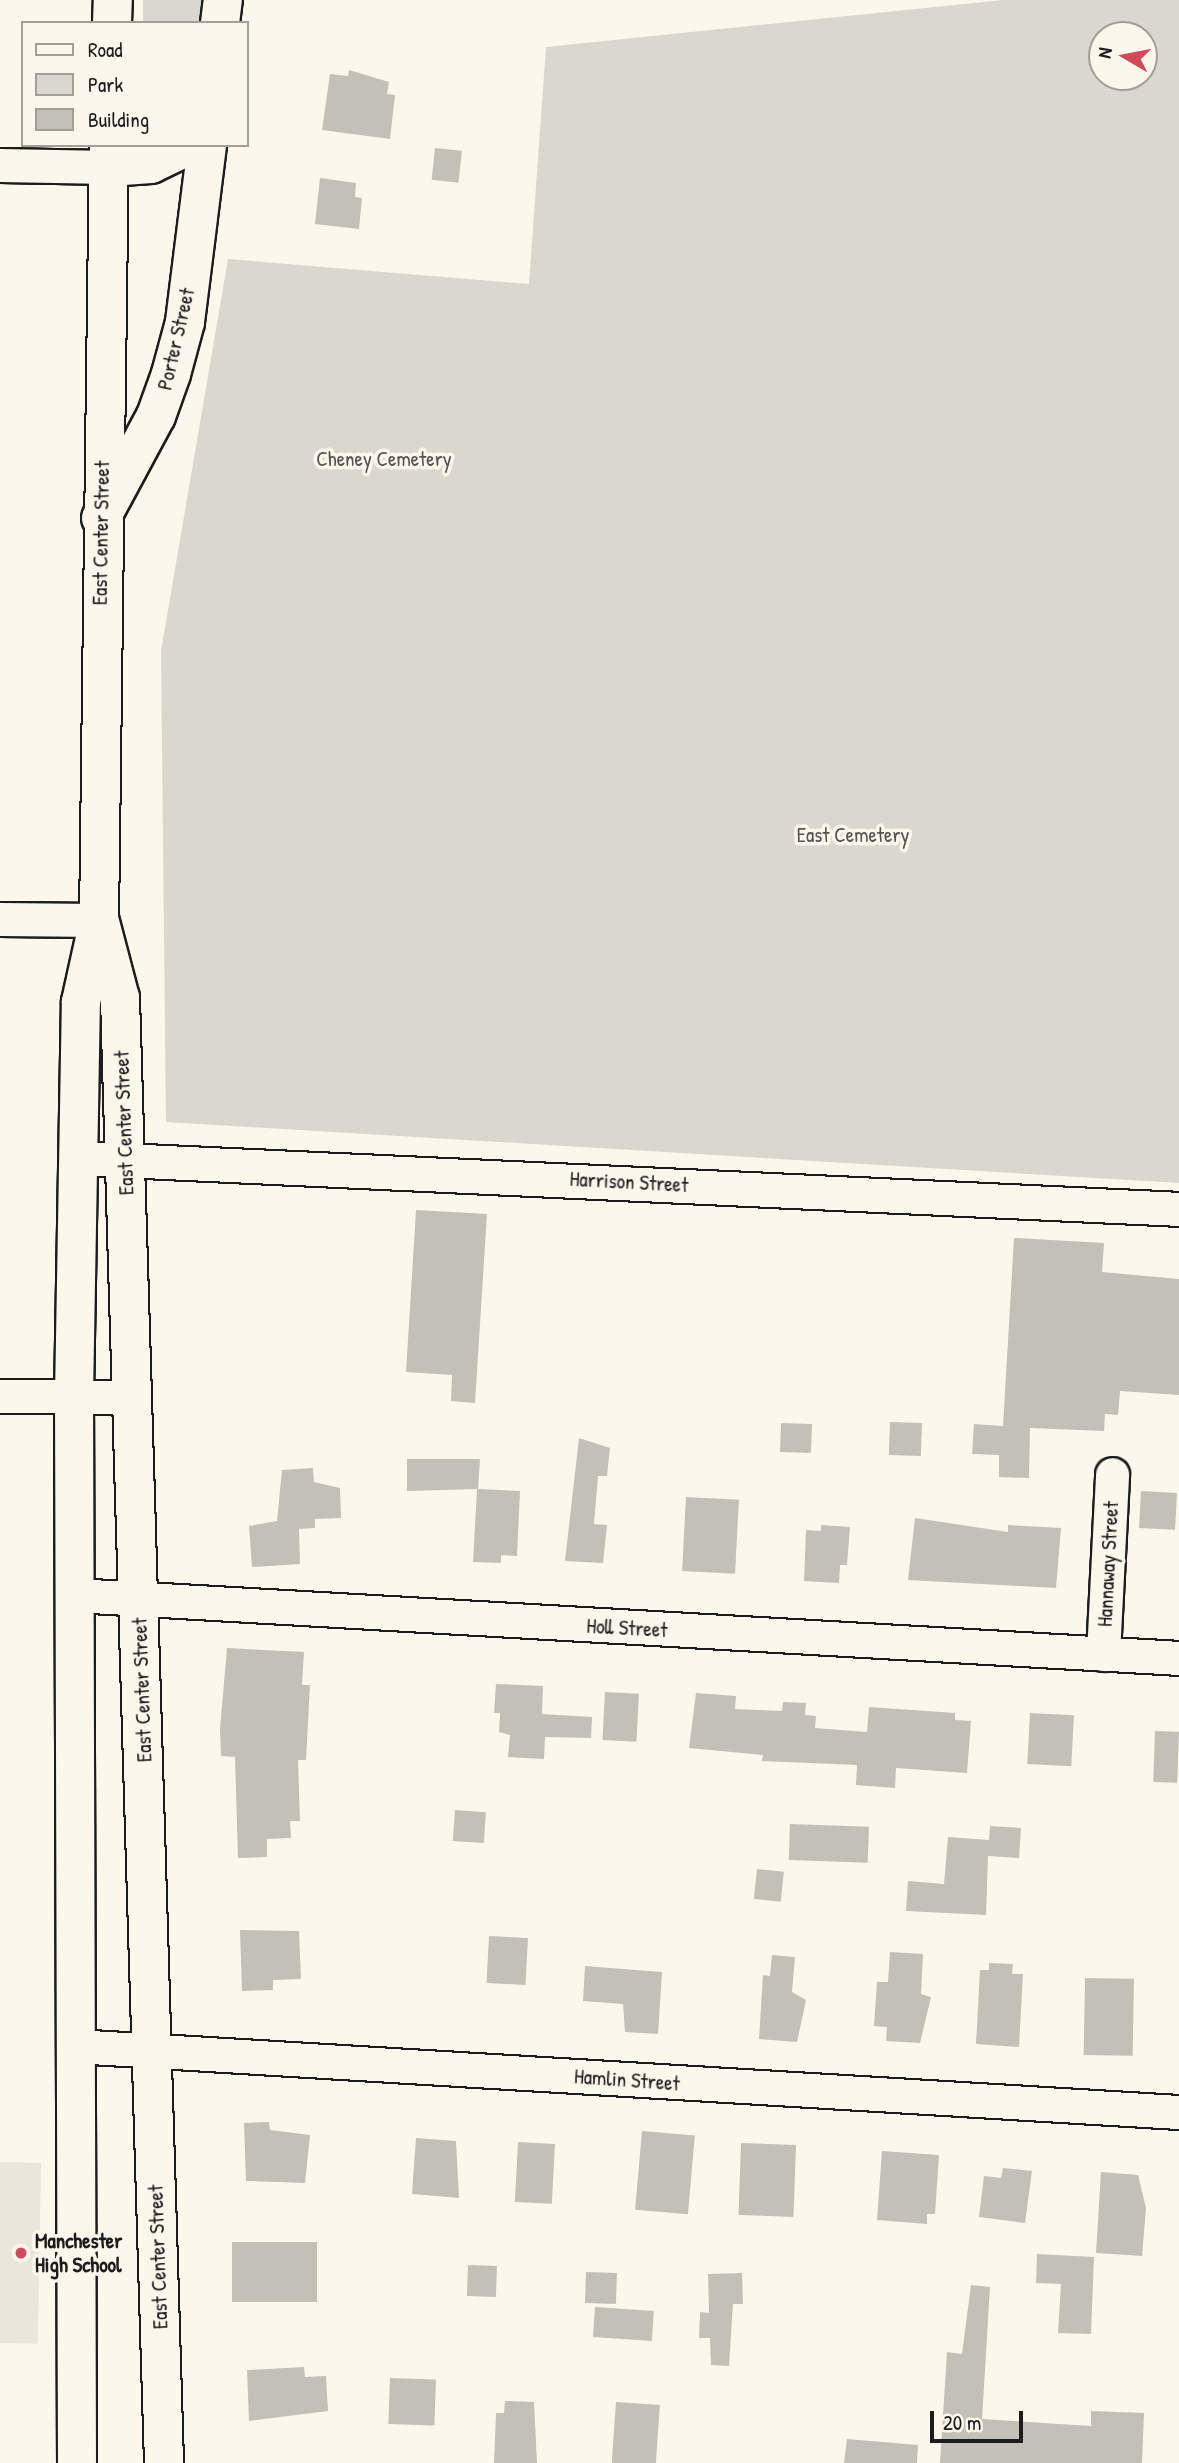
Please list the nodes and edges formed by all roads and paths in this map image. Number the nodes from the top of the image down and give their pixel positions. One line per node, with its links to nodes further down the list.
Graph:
1 (113, 0): 3 (main road)
2 (223, 0): 4 (main road)
3 (112, 21)
4 (220, 21)
5 (186, 147): 7 (main road)
6 (206, 147): 9 (main road, Porter Street)
7 (109, 156): 8 (street); 9 (main road, East Center Street)
8 (0, 165)
9 (101, 518): 11 (main road, East Center Street)
10 (0, 919): 11 (street)
11 (99, 920): 12 (main road, East Center Street); 13 (main road, East Center Street)
12 (79, 1158): 13 (street, Harrison Street); 17 (main road, East Center Street)
13 (124, 1161): 14 (street, Harrison Street); 16 (main road, East Center Street)
14 (1179, 1209)
15 (0, 1396): 17 (street)
16 (134, 1396): 17 (street); 20 (main road, East Center Street)
17 (74, 1397): 19 (main road, East Center Street)
18 (1112, 1474): 21 (street, Hannaway Street)
19 (74, 1595): 20 (street, Holl Street); 23 (main road, East Center Street)
20 (140, 1601): 21 (street, Holl Street); 24 (main road, East Center Street)
21 (1103, 1654): 22 (street, Holl Street)
22 (1179, 1658)
23 (74, 2046): 24 (street, Hamlin Street); 26 (main road, East Center Street)
24 (152, 2051): 25 (street, Hamlin Street); 27 (main road, East Center Street)
25 (1179, 2112)
26 (77, 2463)
27 (164, 2463)

